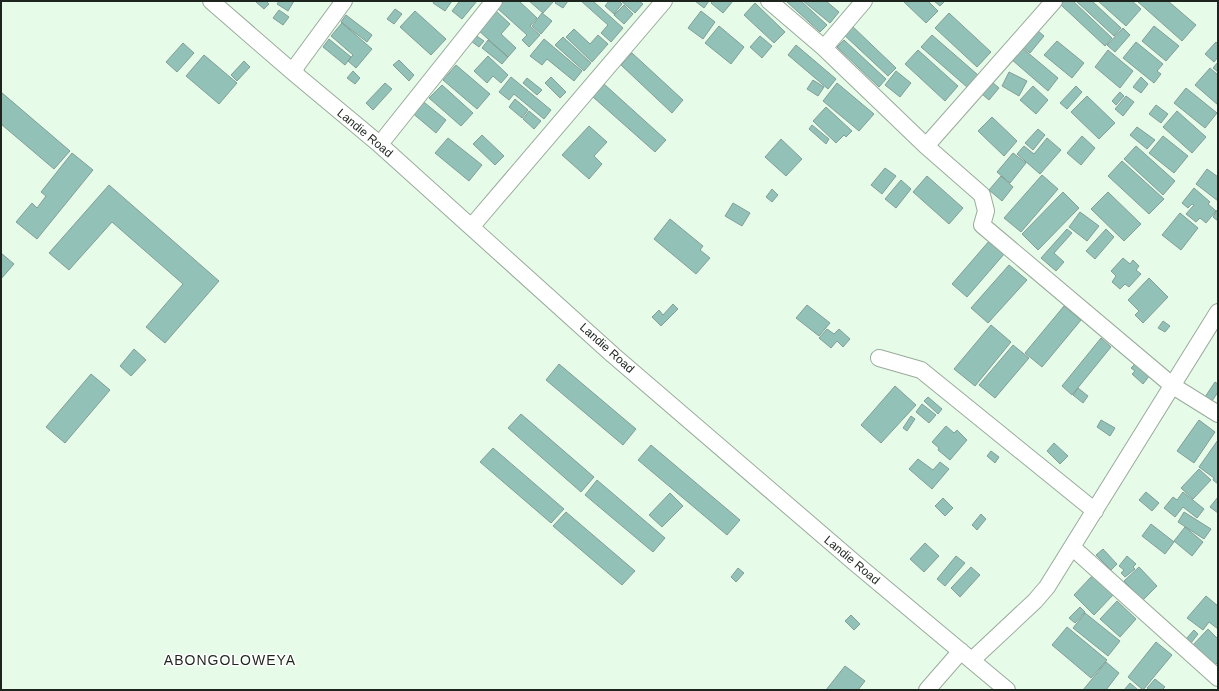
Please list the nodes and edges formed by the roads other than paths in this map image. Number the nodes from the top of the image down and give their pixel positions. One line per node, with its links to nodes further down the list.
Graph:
1 (211, 1): 9 (street, Landie Road)
2 (344, 1): 9 (street)
3 (494, 1): 10 (street)
4 (664, 1): 12 (street)
5 (769, 1): 8 (street)
6 (864, 1): 8 (street)
7 (1054, 1): 11 (street)
8 (824, 48): 11 (street)
9 (294, 73): 10 (street, Landie Road)
10 (378, 143): 12 (street, Landie Road)
11 (926, 146): 15 (street)
12 (472, 226): 19 (street, Landie Road)
13 (1218, 312): 15 (street)
14 (879, 358): 17 (street)
15 (1172, 386): 16 (street); 17 (street)
16 (1218, 414)
17 (1095, 511): 18 (street)
18 (1072, 547): 19 (street); 20 (street)
19 (967, 655): 21 (street); 22 (street, Landie Road)
20 (1218, 678)
21 (927, 690)
22 (1007, 690)

